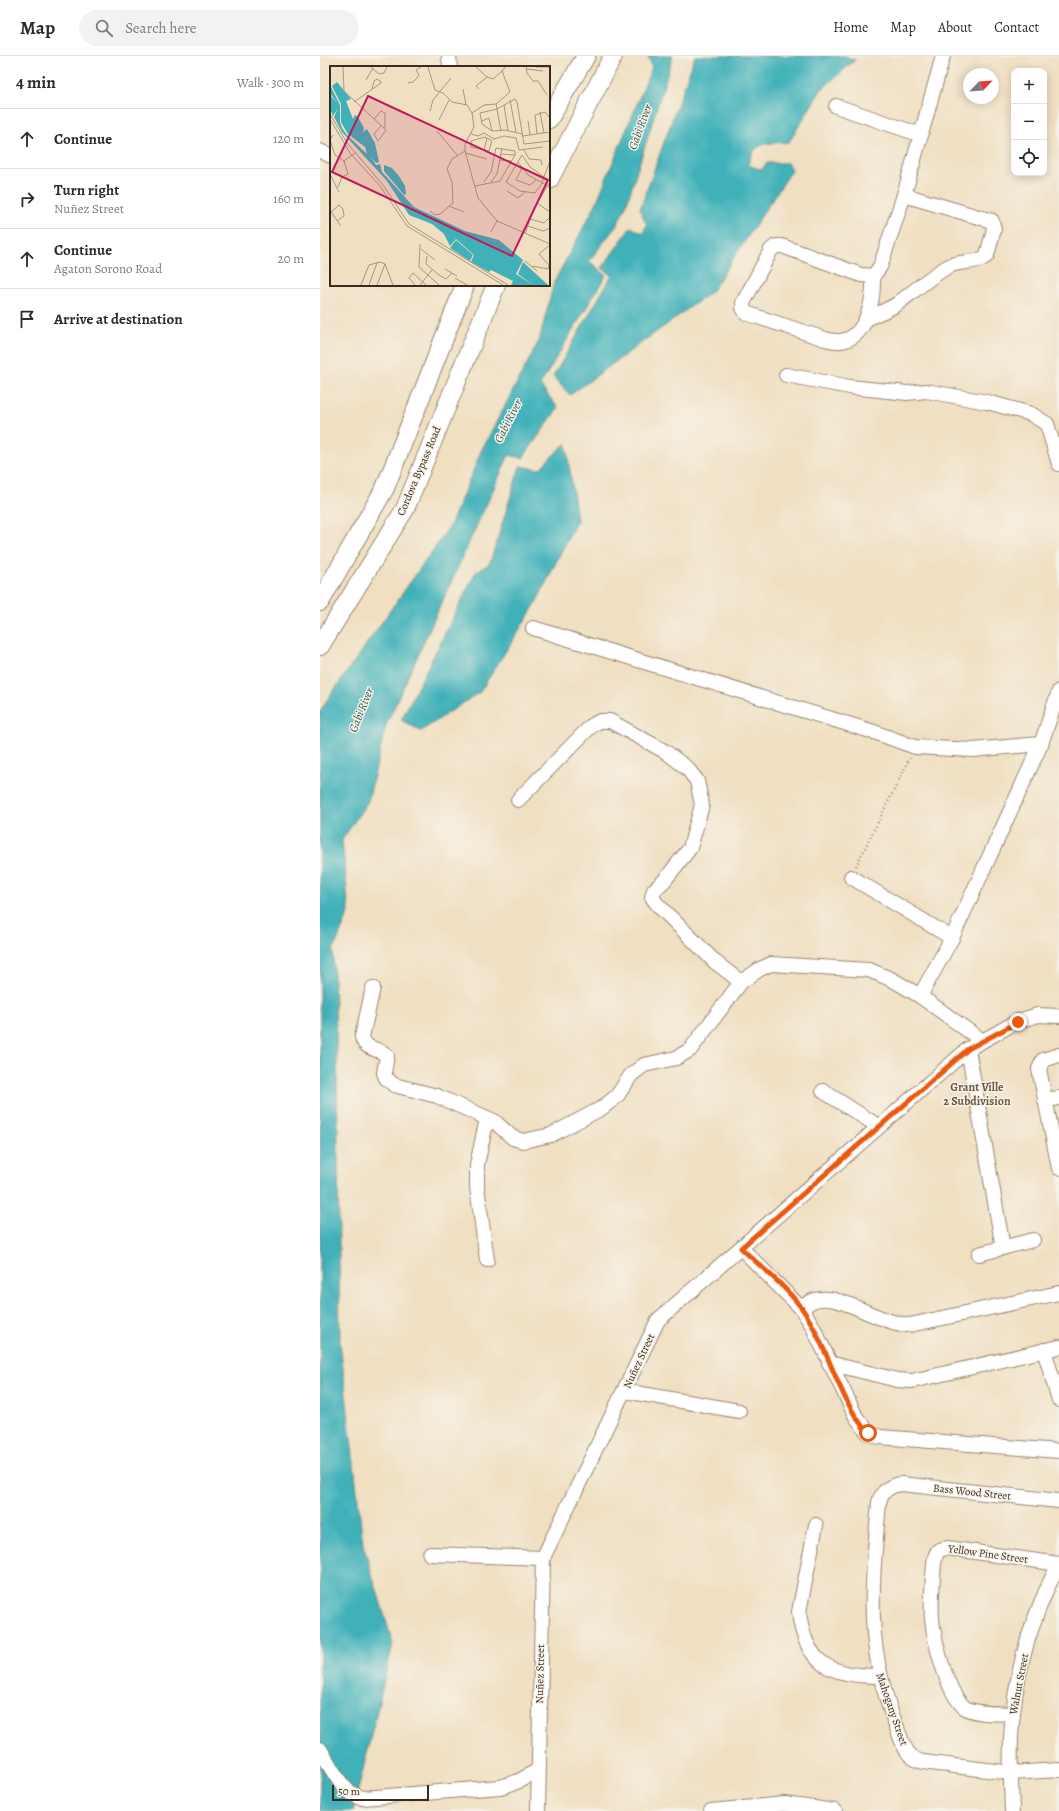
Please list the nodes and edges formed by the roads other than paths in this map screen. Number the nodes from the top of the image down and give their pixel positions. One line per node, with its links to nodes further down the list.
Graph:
1 (449, 56): 5 (street)
2 (586, 56): 7 (main road)
3 (613, 56): 11 (main road)
4 (943, 56): 8 (street)
5 (450, 66)
6 (836, 106): 8 (street)
7 (550, 117)
8 (921, 135): 12 (street)
9 (320, 151): 10 (street)
10 (330, 156)
11 (551, 172)
12 (904, 195): 13 (street); 16 (street)
13 (873, 276): 16 (street); 16 (street)
14 (465, 286): 19 (main road)
15 (496, 286): 21 (main road, Cordova Bypass Road)
16 (866, 319)
17 (786, 375): 18 (street)
18 (1059, 464)
19 (320, 602)
20 (533, 628): 23 (street)
21 (320, 646)
22 (1059, 691): 23 (street)
23 (1041, 744): 26 (street)
24 (518, 800): 27 (street)
25 (851, 877): 26 (street)
26 (952, 938): 29 (street)
27 (741, 982): 29 (street); 36 (street)
28 (373, 988): 36 (street)
29 (920, 996): 31 (street)
30 (1059, 1016): 31 (street, Nuñez Street)
31 (981, 1040): 32 (street, Nuñez Street)
32 (968, 1049): 37 (street, Nuñez Street); 42 (street)
33 (1059, 1055): 35 (street)
34 (823, 1090): 37 (street)
35 (1052, 1099): 38 (street)
36 (487, 1118): 44 (street)
37 (878, 1126): 41 (street, Nuñez Street)
38 (1056, 1144): 39 (street)
39 (1059, 1168)
40 (1033, 1240): 42 (street)
41 (741, 1248): 46 (street); 50 (street, Nuñez Street)
42 (1003, 1248): 43 (street)
43 (979, 1254)
44 (487, 1260)
45 (1059, 1293): 46 (street)
46 (801, 1308): 49 (street)
47 (1059, 1347): 48 (street)
48 (1044, 1350): 49 (street); 51 (street)
49 (829, 1363): 53 (street)
50 (625, 1391): 52 (street); 58 (street, Nuñez Street)
51 (1059, 1400)
52 (739, 1411)
53 (1059, 1451)
54 (886, 1490): 55 (street, Bass Wood Street); 60 (street, Mahogany Street)
55 (1059, 1501)
56 (816, 1525): 60 (street)
57 (430, 1554): 58 (street)
58 (543, 1558): 63 (street, Nuñez Street)
59 (1059, 1564): 61 (street, Walnut Street); 61 (street, Yellow Pine Street)
60 (879, 1676): 65 (street, Mahogany Street)
61 (1012, 1714): 65 (street, Walnut Street)
62 (320, 1749): 63 (street)
63 (538, 1770): 66 (street, Nuñez Street)
64 (1059, 1770): 65 (street)
65 (1011, 1773): 69 (street, Walnut Street)
66 (538, 1811)
67 (711, 1811): 68 (street)
68 (835, 1811)
69 (1012, 1811)

